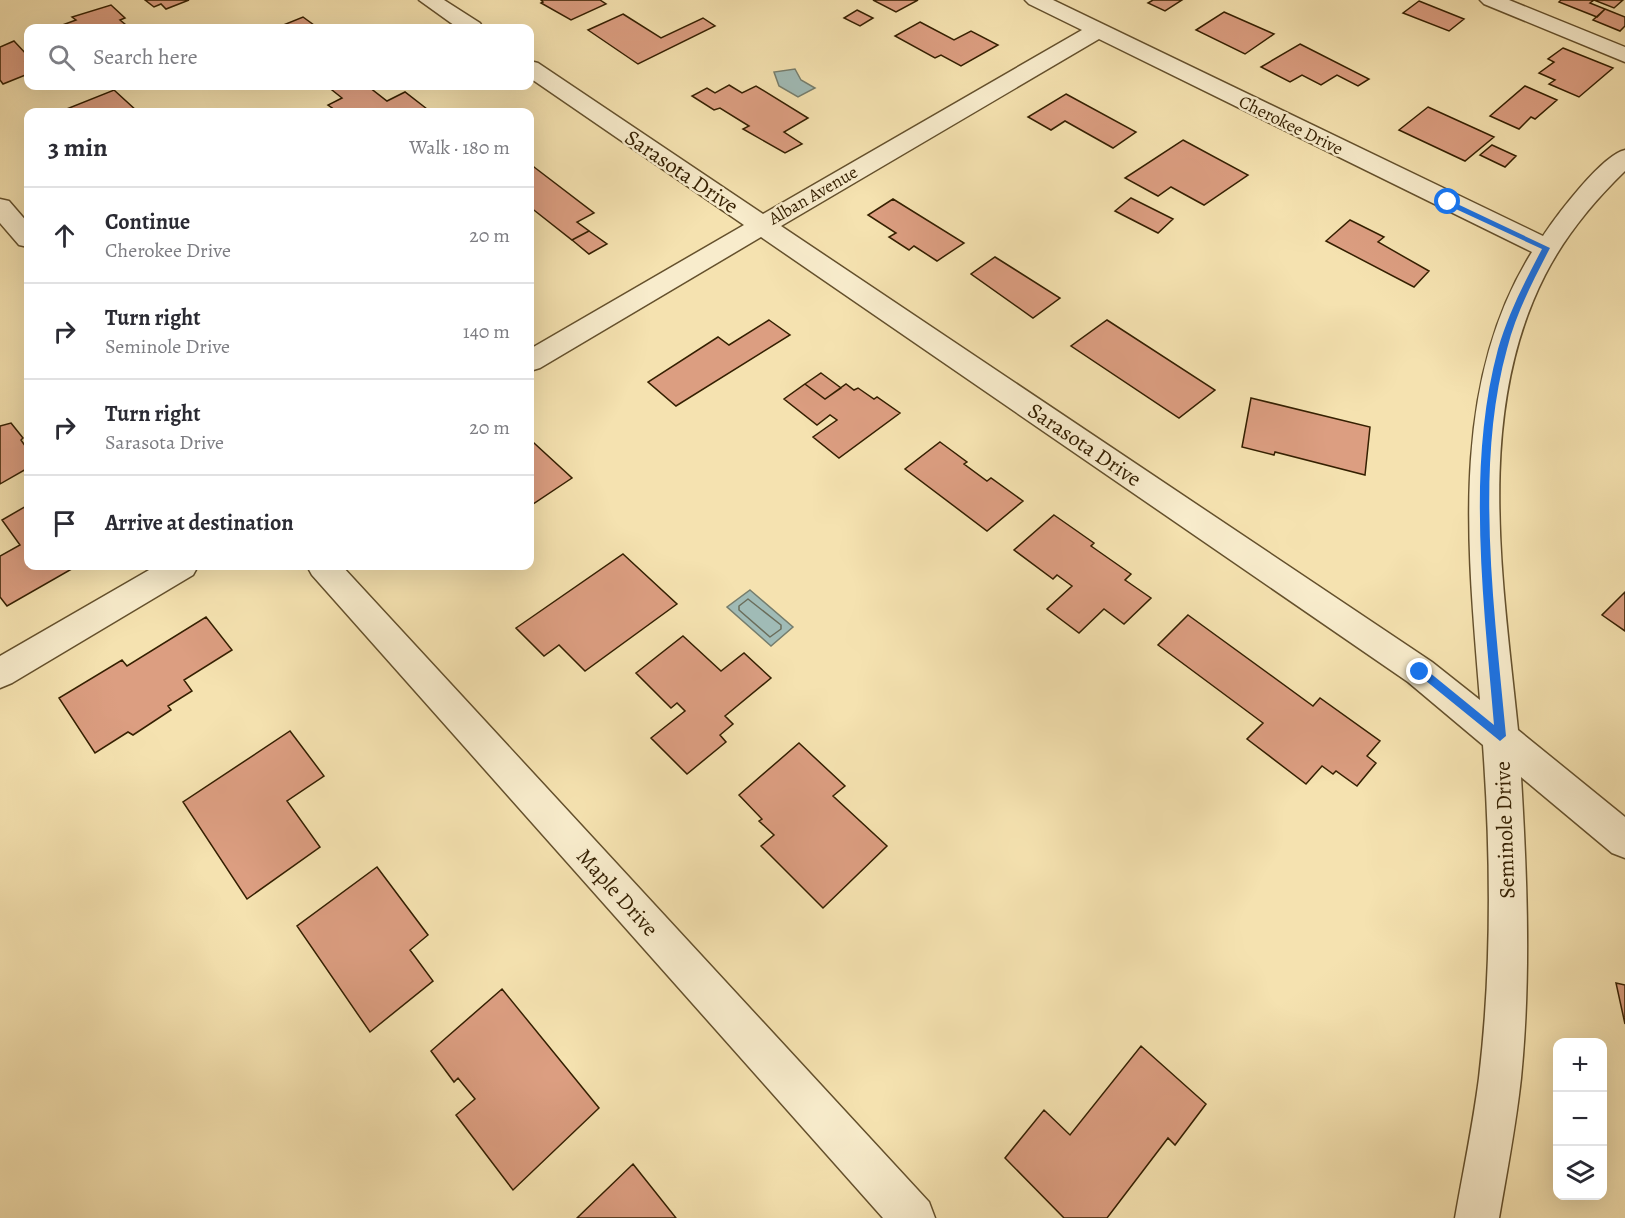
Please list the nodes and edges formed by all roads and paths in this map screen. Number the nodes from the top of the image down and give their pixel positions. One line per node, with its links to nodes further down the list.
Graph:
1 (430, 0): 4 (street)
2 (1036, 0): 5 (street, Cherokee Drive)
3 (1491, 0): 6 (street)
4 (466, 24)
5 (1098, 30): 10 (street, Alban Avenue); 12 (street, Cherokee Drive)
6 (1625, 55)
7 (534, 71): 10 (street, Sarasota Drive)
8 (1623, 162): 12 (street, Seminole Drive)
9 (0, 207): 11 (street)
10 (762, 225): 13 (street, Alban Avenue); 17 (street, Sarasota Drive)
11 (24, 234)
12 (1546, 248): 17 (street, Seminole Drive)
13 (534, 359)
14 (175, 570): 16 (street)
15 (327, 570): 19 (street, Maple Drive)
16 (0, 673)
17 (1500, 736): 18 (street, Sarasota Drive); 20 (street, Seminole Drive)
18 (1625, 840)
19 (913, 1218)
20 (1477, 1218)

